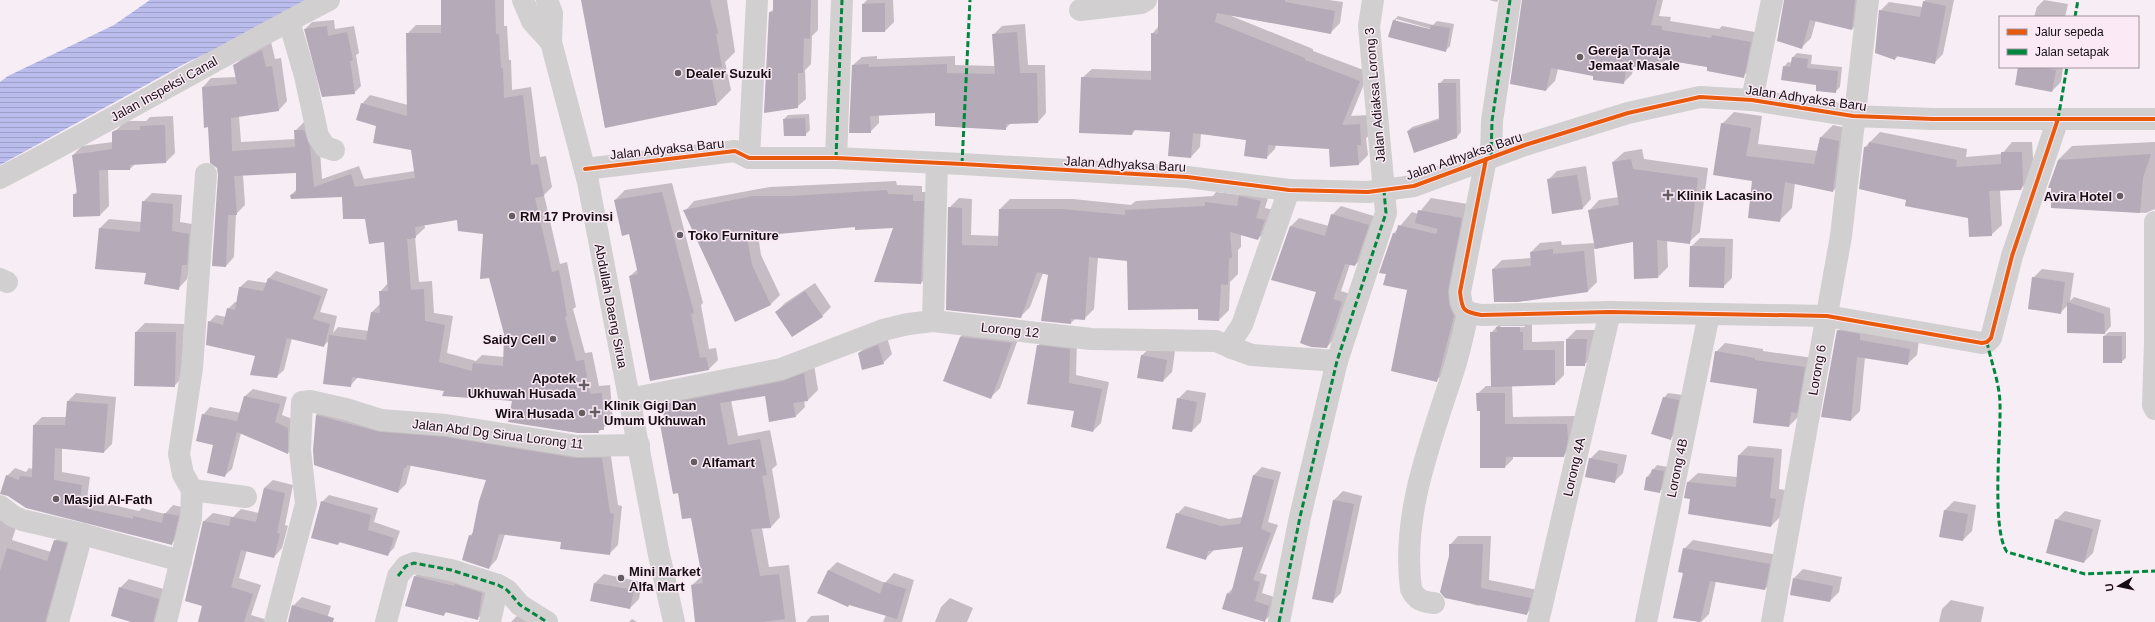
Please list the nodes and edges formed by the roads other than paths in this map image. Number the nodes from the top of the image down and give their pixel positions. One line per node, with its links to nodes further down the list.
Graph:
1 (329, 0): 12 (street, Jalan Inspeksi Canal)
2 (523, 0): 13 (street, Abdullah Daeng Sirua)
3 (547, 0): 13 (street)
4 (757, 0): 19 (street)
5 (842, 0): 20 (street)
6 (1146, 0): 11 (street)
7 (1373, 0): 27 (street, Jalan Adiaksa Lorong 3)
8 (1510, 0): 21 (street)
9 (1772, 0): 14 (street)
10 (1868, 0): 15 (street, Lorong 6)
11 (1080, 10)
12 (289, 21): 18 (street); 25 (street, Jalan Inspeksi Canal)
13 (551, 42): 24 (street, Abdullah Daeng Sirua)
14 (1752, 100): 15 (street, Jalan Adhyaksa Baru); 21 (street, Jalan Adhyaksa Baru)
15 (1853, 116): 16 (street, Jalan Adhyaksa Baru); 33 (street, Lorong 6)
16 (2058, 119): 17 (street, Jalan Adhyaksa Baru); 33 (street)
17 (2155, 119)
18 (334, 150)
19 (749, 158): 20 (street, Jalan Adhyaksa Baru); 24 (street, Jalan Adyaksa Baru)
20 (836, 158): 22 (street, Jalan Adhyaksa Baru)
21 (1489, 158): 27 (street, Jalan Adhyaksa Baru); 31 (street)
22 (937, 163): 26 (street, Jalan Adhyaksa Baru); 34 (street)
23 (206, 174): 41 (street)
24 (586, 176): 38 (street, Abdullah Daeng Sirua)
25 (0, 178)
26 (1289, 190): 27 (street, Jalan Adhyaksa Baru); 36 (street)
27 (1384, 191): 37 (street, Jalan Adiaksa Lorong 3)
28 (2155, 222): 29 (street)
29 (2155, 282): 35 (street)
30 (1610, 312): 31 (street); 32 (street); 56 (street, Lorong 4A)
31 (1468, 313): 47 (street)
32 (1709, 314): 33 (street); 57 (street, Lorong 4B)
33 (1827, 316): 58 (street, Lorong 6)
34 (933, 322): 36 (street, Lorong 12); 38 (street, Lorong 12)
35 (2155, 342): 39 (street)
36 (1232, 348): 37 (street, Lorong 12)
37 (1337, 361): 55 (street, Jalan Adiaksa Lorong 3)
38 (629, 399): 40 (street, Abdullah Daeng Sirua)
39 (2155, 409)
40 (639, 445): 50 (street, Jalan Abd Dg Sirua Lorong 11); 54 (street, Abdullah Daeng Sirua)
41 (192, 490): 42 (street); 45 (street)
42 (246, 497)
43 (0, 506): 44 (street)
44 (82, 534): 45 (street); 48 (street)
45 (181, 561): 49 (street)
46 (498, 585): 51 (street); 52 (street); 53 (street)
47 (1434, 603)
48 (58, 622)
49 (166, 622)
50 (275, 622)
51 (386, 622)
52 (490, 622)
53 (547, 622)
54 (674, 622)
55 (1279, 622)
56 (1538, 622)
57 (1646, 622)
58 (1772, 622)

